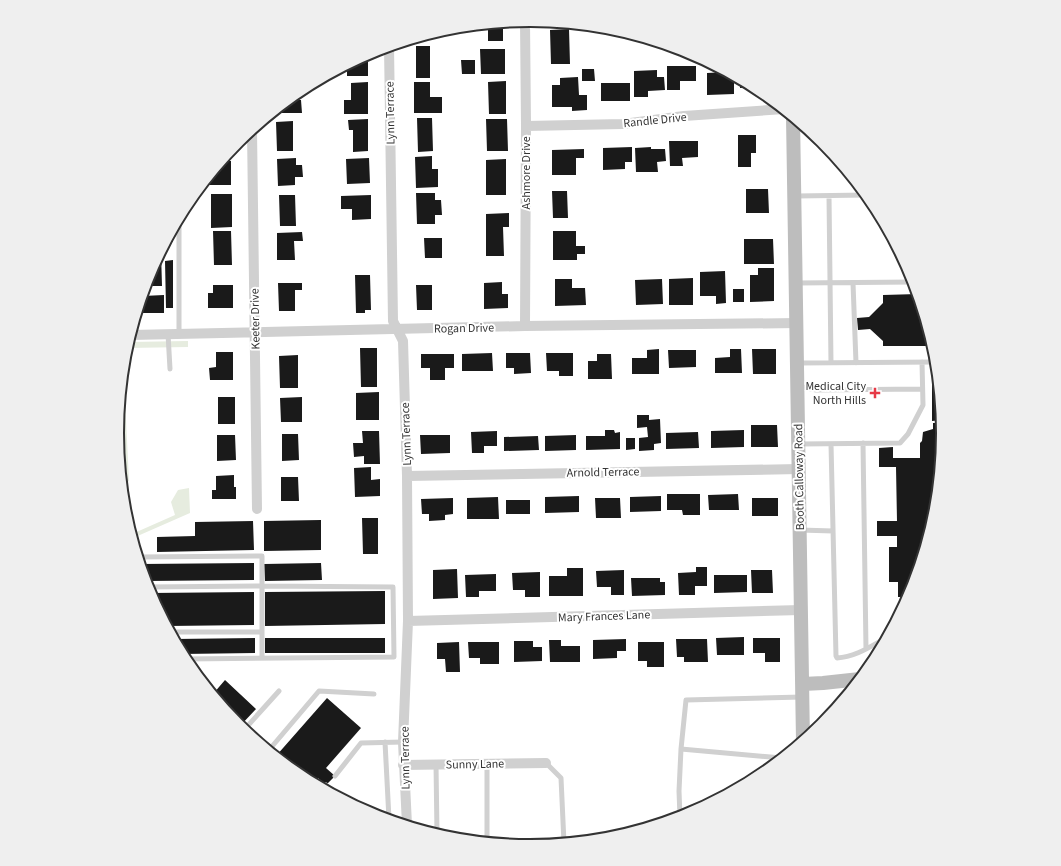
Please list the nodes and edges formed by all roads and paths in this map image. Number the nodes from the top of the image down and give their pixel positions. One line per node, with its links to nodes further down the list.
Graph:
1 (524, 27): 5 (street, Ashmore Drive)
2 (389, 53): 17 (street, Lynn Terrace)
3 (776, 110): 5 (street, Randle Drive)
4 (793, 124): 8 (street, Booth Calloway Road)
5 (526, 126): 16 (street, Ashmore Drive)
6 (252, 138): 18 (street, Keeter Drive)
7 (860, 195): 9 (lane)
8 (794, 196): 9 (lane); 13 (street, Booth Calloway Road)
9 (828, 196): 14 (lane)
10 (179, 230): 20 (lane)
11 (853, 282): 12 (lane); 14 (lane); 26 (lane)
12 (908, 282)
13 (796, 283): 14 (lane); 15 (street, Booth Calloway Road)
14 (830, 283): 25 (lane)
15 (797, 323): 16 (street, Rogan Drive); 24 (street, Booth Calloway Road)
16 (525, 326): 17 (street, Rogan Drive)
17 (397, 329): 18 (street, Rogan Drive); 34 (street, Lynn Terrace)
18 (255, 332): 20 (street, Rogan Drive); 35 (street, Keeter Drive)
19 (168, 334): 20 (street, Rogan Drive); 21 (street, Rogan Drive); 27 (lane)
20 (179, 334)
21 (136, 335)
22 (922, 362): 23 (lane); 26 (lane); 29 (lane)
23 (930, 362)
24 (797, 363): 25 (lane); 28 (street, Booth Calloway Road)
25 (831, 363): 26 (lane)
26 (856, 363)
27 (170, 369)
28 (798, 386): 29 (lane); 31 (street, Booth Calloway Road)
29 (922, 389): 30 (lane)
30 (863, 443): 32 (lane); 46 (lane)
31 (798, 444): 32 (lane); 33 (street, Booth Calloway Road)
32 (831, 444): 37 (lane)
33 (799, 469): 34 (street, Arnold Terrace); 36 (street, Booth Calloway Road)
34 (407, 476): 42 (street, Lynn Terrace)
35 (257, 509)
36 (800, 530): 37 (lane); 41 (street, Booth Calloway Road)
37 (833, 531): 46 (lane)
38 (144, 557): 39 (lane)
39 (262, 586): 40 (lane); 44 (lane); 47 (lane)
40 (155, 587)
41 (801, 610): 42 (street, Mary Frances Lane); 50 (street, Booth Calloway Road)
42 (408, 621): 56 (street, Lynn Terrace)
43 (177, 632): 44 (lane)
44 (262, 632): 47 (lane)
45 (878, 642): 46 (lane)
46 (866, 649)
47 (262, 658): 48 (lane)
48 (193, 659)
49 (853, 680): 50 (street)
50 (803, 690): 54 (street, Booth Calloway Road); 58 (lane)
51 (279, 691): 53 (lane)
52 (374, 694): 57 (lane)
53 (249, 725)
54 (804, 733)
55 (385, 742): 56 (lane); 64 (lane); 66 (lane)
56 (403, 742): 63 (street, Lynn Terrace)
57 (272, 746)
58 (681, 749): 59 (lane); 65 (lane)
59 (775, 757)
60 (546, 763): 62 (street, Sunny Lane); 70 (lane)
61 (436, 764): 62 (street, Sunny Lane); 63 (street, Sunny Lane); 68 (lane)
62 (487, 764): 69 (lane)
63 (403, 765): 67 (street, Lynn Terrace)
64 (335, 776)
65 (680, 810)
66 (389, 813)
67 (407, 819)
68 (437, 828)
69 (487, 837)
70 (564, 837)

